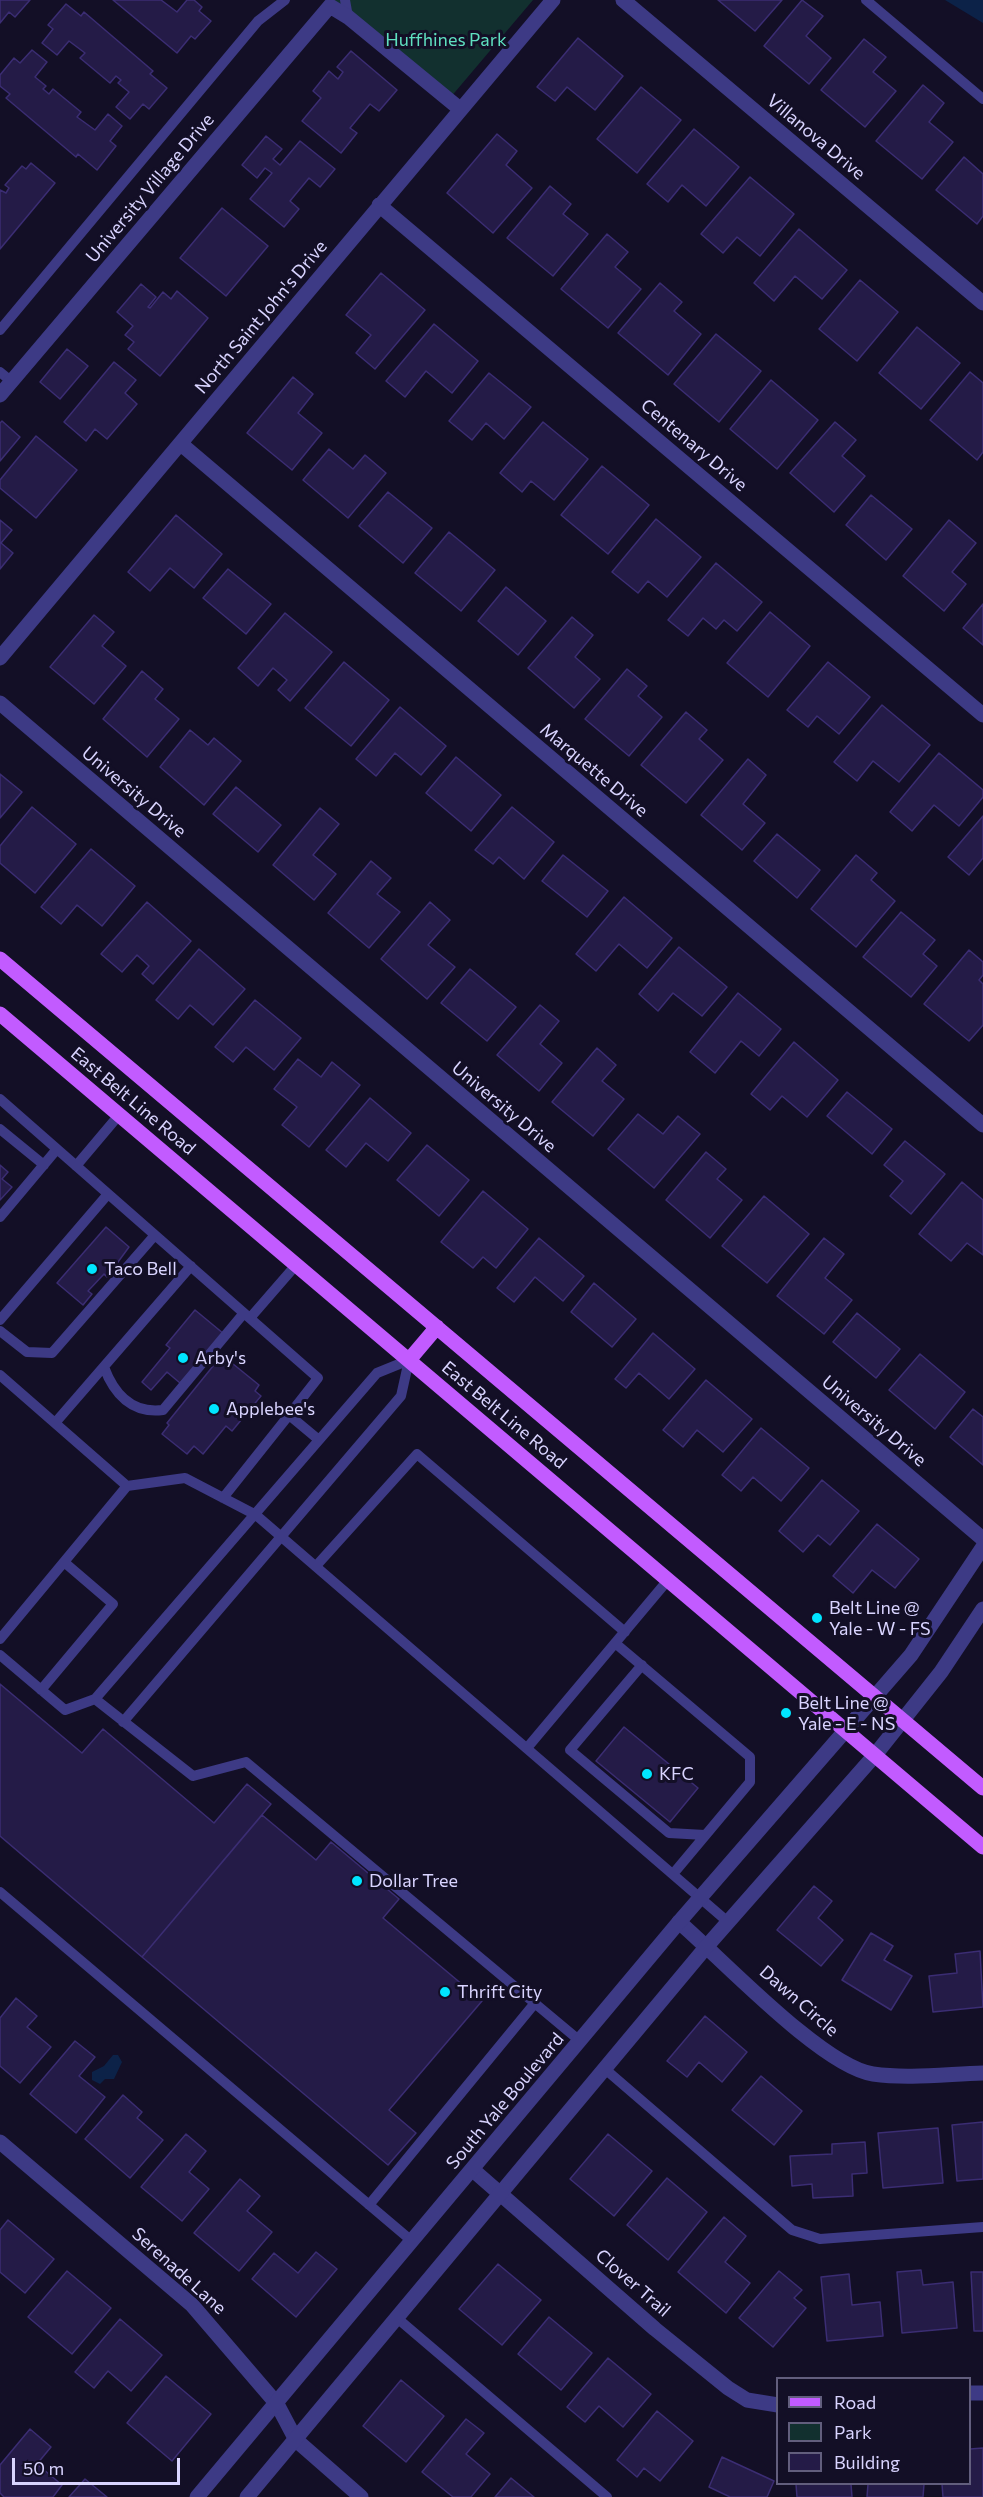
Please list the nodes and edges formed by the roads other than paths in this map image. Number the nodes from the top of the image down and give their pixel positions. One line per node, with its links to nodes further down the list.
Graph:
1 (285, 0): 11 (lane)
2 (345, 0): 6 (lane)
3 (553, 0): 8 (street, North Saint John's Drive)
4 (623, 0): 10 (street, Villanova Drive)
5 (866, 0): 7 (lane)
6 (348, 16): 8 (street); 12 (street, University Village Drive)
7 (983, 99)
8 (460, 109): 9 (street, North Saint John's Drive)
9 (379, 205): 14 (street, North Saint John's Drive); 17 (street, Centenary Drive)
10 (983, 303)
11 (0, 330)
12 (6, 377): 13 (street, University Village Drive)
13 (0, 395)
14 (181, 444): 15 (street, North Saint John's Drive); 22 (street, Marquette Drive)
15 (0, 658)
16 (0, 704): 46 (street, University Drive)
17 (983, 715)
18 (0, 959): 34 (main road, East Belt Line Road)
19 (0, 1014): 21 (main road, East Belt Line Road)
20 (0, 1099): 24 (lane)
21 (119, 1115): 26 (lane); 30 (main road, East Belt Line Road)
22 (983, 1125)
23 (0, 1129): 25 (lane)
24 (57, 1149): 25 (lane); 26 (lane)
25 (44, 1165): 28 (lane)
26 (76, 1166): 27 (lane)
27 (108, 1194): 29 (lane); 33 (lane)
28 (0, 1217)
29 (155, 1235): 31 (lane); 35 (lane)
30 (296, 1265): 32 (lane); 36 (main road, East Belt Line Road)
31 (191, 1266): 32 (lane); 37 (lane)
32 (247, 1316): 37 (lane); 39 (lane)
33 (0, 1320)
34 (437, 1327): 36 (main road); 58 (main road, East Belt Line Road)
35 (0, 1331)
36 (409, 1360): 41 (lane); 45 (lane); 50 (main road, East Belt Line Road)
37 (104, 1367): 40 (lane)
38 (0, 1375): 40 (lane)
39 (289, 1415): 41 (lane); 43 (lane)
40 (55, 1424): 42 (lane)
41 (319, 1440): 44 (lane)
42 (127, 1486): 43 (lane); 48 (lane)
43 (223, 1498): 44 (lane)
44 (256, 1515): 45 (lane); 59 (lane)
45 (282, 1536): 49 (lane); 61 (lane)
46 (983, 1539)
47 (983, 1547): 58 (street, South Yale Boulevard)
48 (64, 1562): 53 (lane); 57 (lane)
49 (316, 1566): 52 (lane); 63 (lane)
50 (668, 1580): 52 (lane); 62 (main road, East Belt Line Road)
51 (983, 1609): 60 (street)
52 (625, 1632): 54 (lane)
53 (0, 1639)
54 (615, 1643): 56 (lane); 63 (lane)
55 (0, 1655): 57 (lane)
56 (642, 1665): 66 (lane); 66 (lane)
57 (41, 1690): 59 (lane)
58 (876, 1696): 60 (main road, East Belt Line Road); 62 (street, South Yale Boulevard)
59 (95, 1699): 61 (lane)
60 (903, 1720): 64 (street); 65 (main road, East Belt Line Road)
61 (123, 1722): 74 (lane)
62 (847, 1732): 64 (main road, East Belt Line Road); 70 (street, South Yale Boulevard)
63 (527, 1748): 68 (lane)
64 (875, 1755): 67 (main road, East Belt Line Road); 72 (street)
65 (983, 1788)
66 (705, 1835): 68 (lane)
67 (983, 1847)
68 (673, 1874): 70 (lane)
69 (0, 1892): 81 (lane)
70 (700, 1898): 71 (street, South Yale Boulevard); 72 (lane)
71 (679, 1922): 73 (street, Dawn Circle); 75 (street, South Yale Boulevard)
72 (728, 1922): 73 (street)
73 (707, 1946): 76 (street); 77 (street, Dawn Circle)
74 (535, 2002): 75 (lane); 81 (lane)
75 (580, 2041): 79 (street, South Yale Boulevard)
76 (605, 2069): 80 (street); 82 (lane)
77 (983, 2073)
78 (0, 2142): 85 (street, Serenade Lane)
79 (473, 2170): 80 (street, Clover Trail); 83 (street, South Yale Boulevard)
80 (502, 2194): 84 (street); 86 (street, Clover Trail)
81 (369, 2205): 83 (lane)
82 (983, 2227)
83 (413, 2242): 85 (street, South Yale Boulevard)
84 (397, 2318): 87 (street); 91 (lane)
85 (278, 2404): 87 (street, Serenade Lane); 88 (street, South Yale Boulevard)
86 (776, 2405)
87 (296, 2440): 89 (street); 90 (street, Serenade Lane)
88 (197, 2497)
89 (247, 2497)
90 (361, 2497)
91 (607, 2497)

